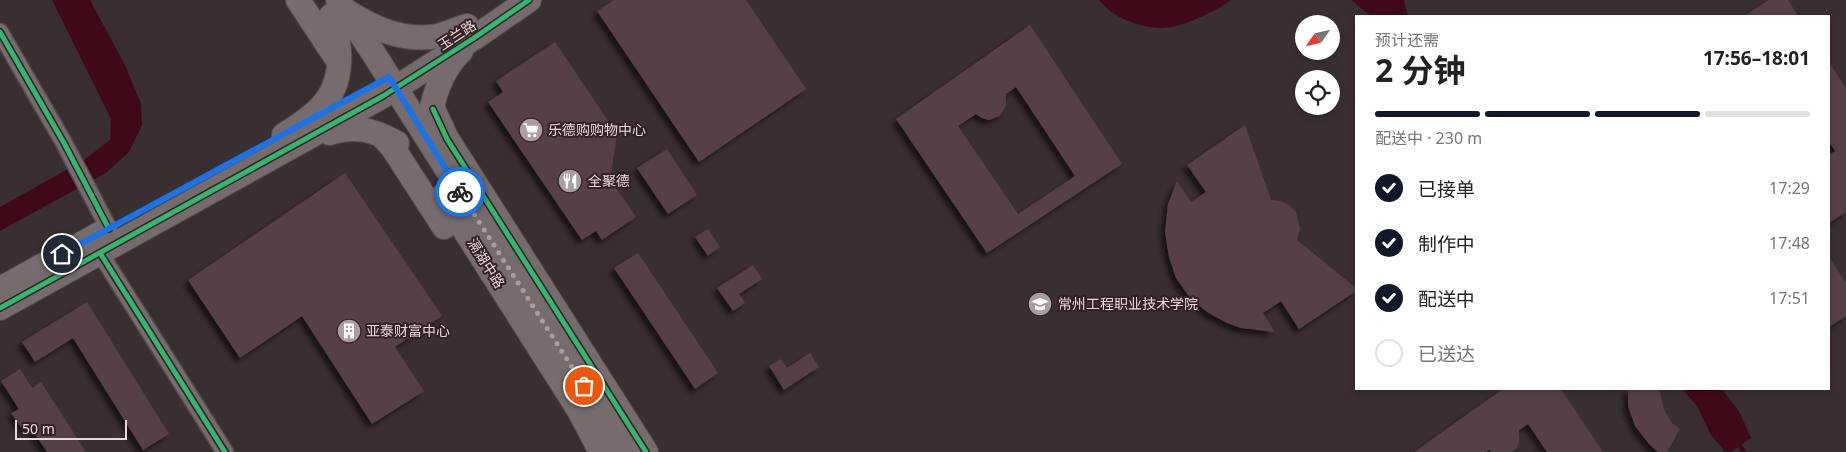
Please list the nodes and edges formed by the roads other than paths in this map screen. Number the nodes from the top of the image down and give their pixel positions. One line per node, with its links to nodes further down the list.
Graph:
1 (298, 0): 7 (street)
2 (505, 0): 6 (street, 玉兰路)
3 (529, 0): 6 (street, 玉兰路)
4 (339, 5): 6 (street); 7 (street); 8 (street, 滆湖中路)
5 (0, 32): 13 (street)
6 (470, 32): 8 (street, 玉兰路); 9 (street)
7 (339, 62): 11 (street)
8 (386, 87): 11 (street, 玉兰路); 12 (street, 滆湖中路)
9 (432, 109): 12 (street); 21 (street)
10 (382, 136): 11 (street); 12 (street); 18 (street)
11 (283, 143): 13 (street); 14 (street)
12 (437, 170): 19 (street, 滆湖中路); 20 (street, 滆湖中路)
13 (109, 229): 15 (street)
14 (100, 253): 16 (street); 17 (street)
15 (0, 288)
16 (0, 308)
17 (225, 452)
18 (586, 452)
19 (601, 452)
20 (626, 452)
21 (646, 452)

